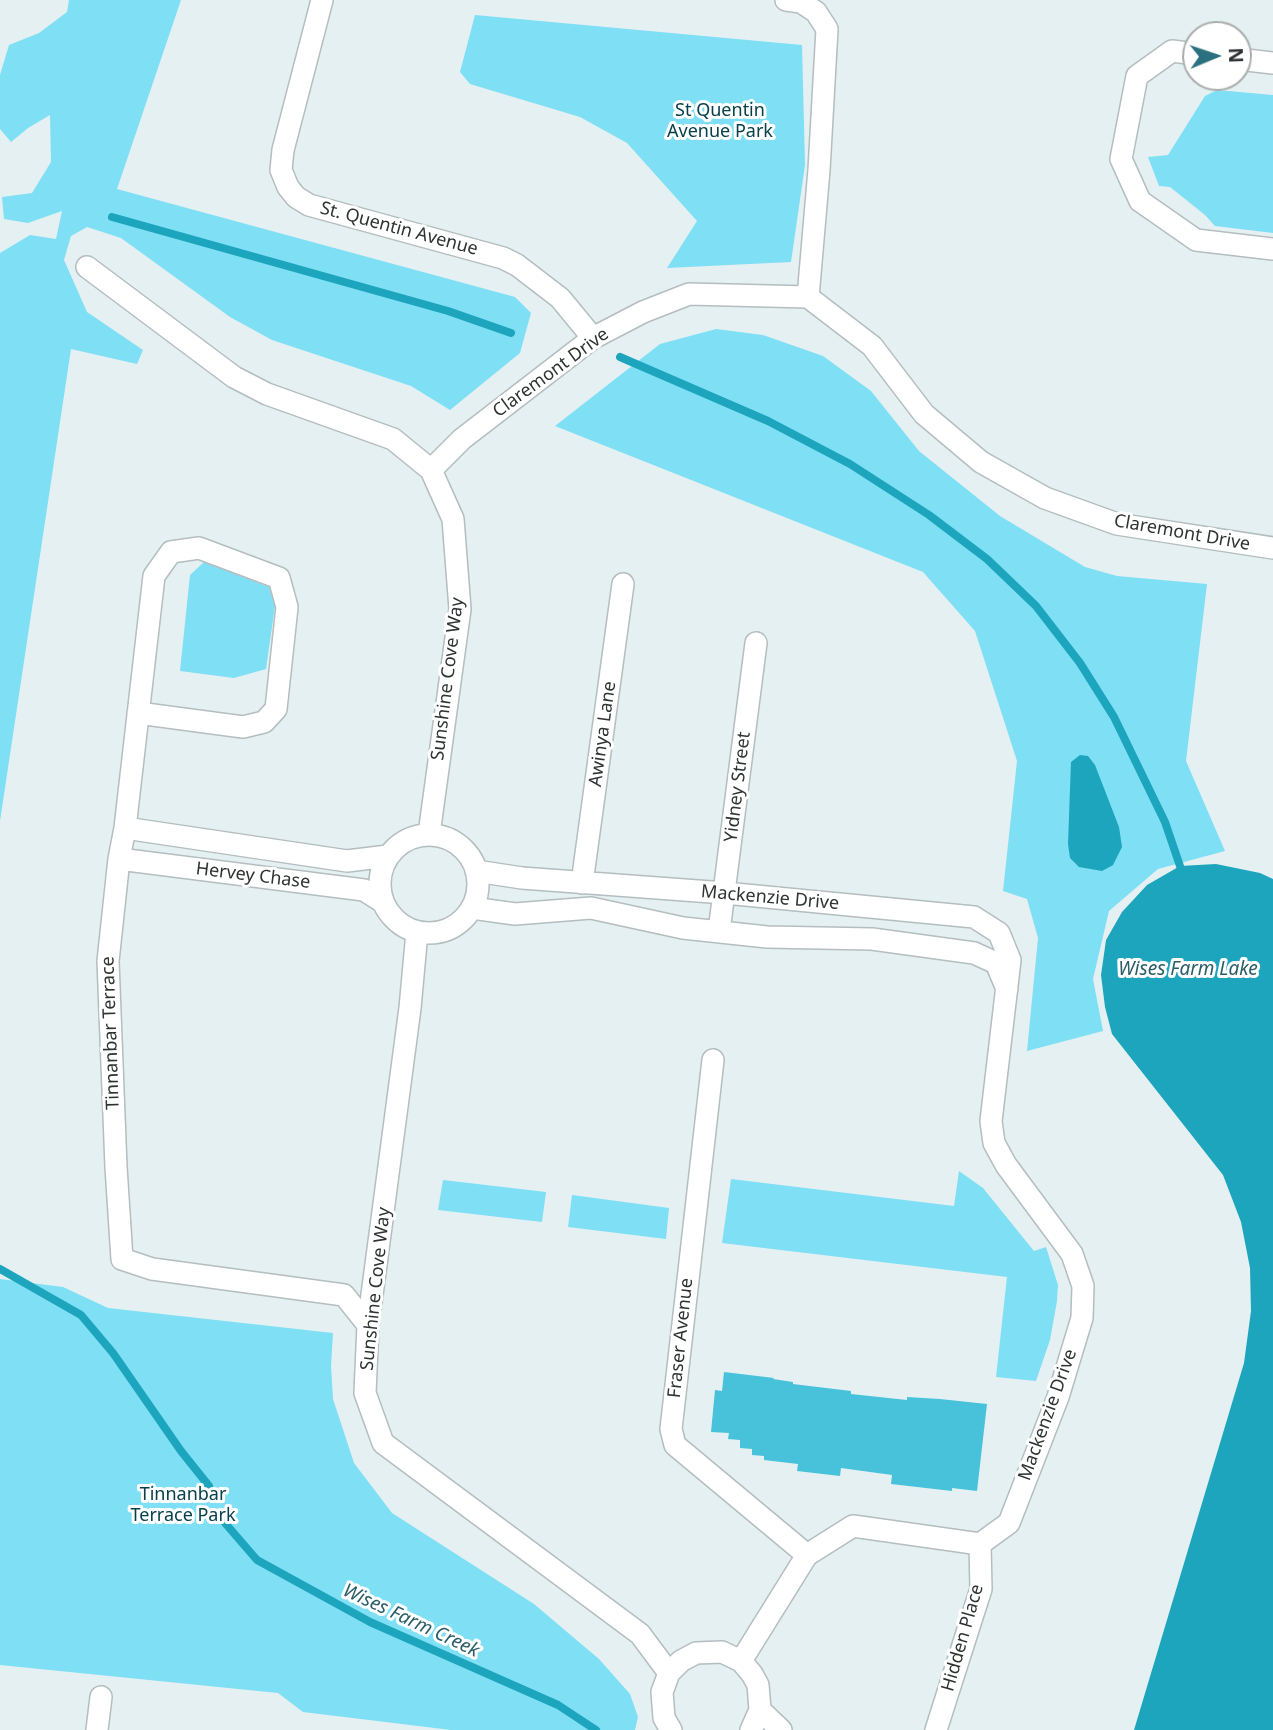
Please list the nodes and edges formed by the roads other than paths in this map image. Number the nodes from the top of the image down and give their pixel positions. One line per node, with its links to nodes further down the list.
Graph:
1 (322, 0): 9 (street, St. Quentin Avenue)
2 (786, 0): 8 (street)
3 (1182, 52): 6 (street)
4 (1252, 60): 5 (street)
5 (1273, 63)
6 (1273, 249)
7 (87, 267): 10 (street, Sunshine Cove Way)
8 (808, 297): 9 (street, Claremont Drive); 11 (street, Claremont Drive)
9 (593, 338): 10 (street, Claremont Drive)
10 (431, 470): 16 (street, Sunshine Cove Way)
11 (1273, 548)
12 (623, 584): 20 (street, Awinya Lane)
13 (756, 643): 21 (street, Yidney Street)
14 (138, 713): 14 (street, Tinnanbar Terrace); 15 (street, Tinnanbar Terrace)
15 (125, 828): 17 (street, Hervey Chase); 18 (street, Tinnanbar Terrace)
16 (429, 834): 17 (street); 19 (street)
17 (388, 856): 22 (street)
18 (119, 859): 22 (street, Hervey Chase); 28 (street, Tinnanbar Terrace)
19 (476, 871): 20 (street, Mackenzie Drive); 23 (street)
20 (582, 883): 21 (street, Mackenzie Drive)
21 (725, 894): 24 (street, Yidney Street); 26 (street, Mackenzie Drive)
22 (383, 902): 25 (street)
23 (472, 908): 24 (street, Mackenzie Drive); 25 (street)
24 (719, 931): 26 (street, Mackenzie Drive)
25 (417, 932): 28 (street, Sunshine Cove Way)
26 (1008, 991): 29 (street, Mackenzie Drive)
27 (713, 1060): 30 (street, Fraser Avenue)
28 (368, 1325): 32 (street, Sunshine Cove Way)
29 (981, 1544): 30 (street); 39 (street, Hidden Place)
30 (807, 1555): 31 (street)
31 (741, 1661): 32 (street); 34 (street)
32 (669, 1673): 36 (street)
33 (101, 1697): 35 (street)
34 (760, 1710): 37 (street); 38 (street)
35 (97, 1730)
36 (671, 1730)
37 (751, 1730)
38 (781, 1730)
39 (936, 1730)

